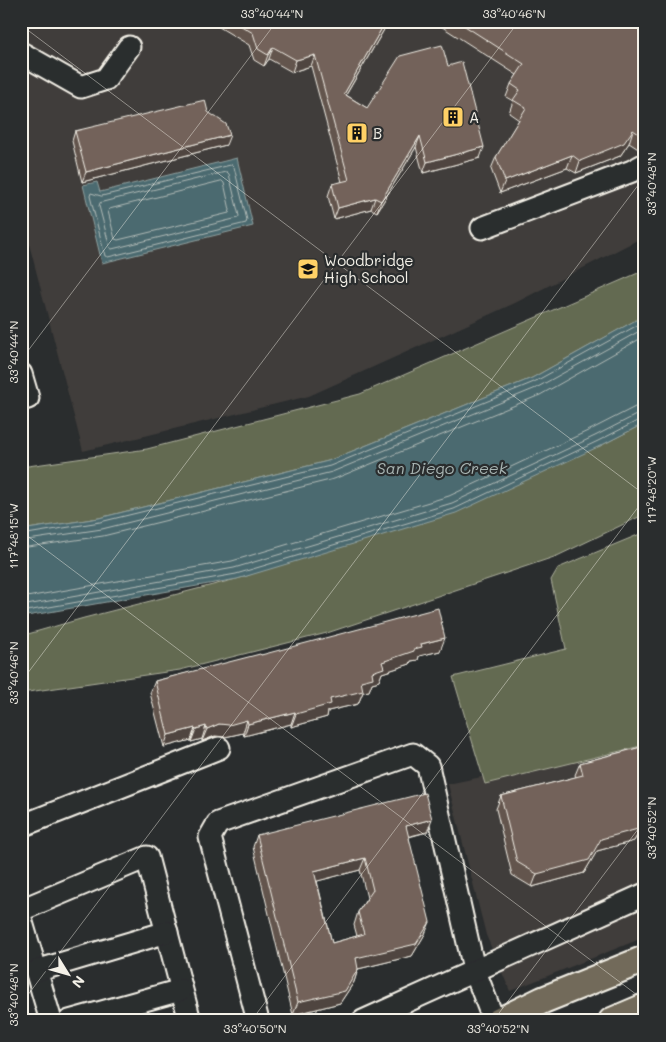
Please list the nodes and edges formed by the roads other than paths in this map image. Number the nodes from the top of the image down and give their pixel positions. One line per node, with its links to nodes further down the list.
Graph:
1 (129, 47): 2 (lane)
2 (21, 53)
3 (645, 164): 4 (lane)
4 (482, 228)
5 (21, 374): 6 (lane)
6 (21, 400)
7 (219, 748): 8 (lane)
8 (21, 826)
9 (645, 894): 14 (lane)
10 (21, 910): 12 (lane)
11 (21, 919): 15 (lane)
12 (166, 932): 15 (lane); 16 (lane)
13 (645, 959): 24 (main road)
14 (474, 969): 21 (lane); 22 (lane); 23 (lane)
15 (36, 971): 18 (lane)
16 (182, 990): 19 (lane); 20 (lane)
17 (645, 1007): 25 (main road)
18 (51, 1021)
19 (69, 1021)
20 (190, 1021)
21 (258, 1021)
22 (363, 1021)
23 (494, 1021)
24 (500, 1021)
25 (612, 1021)

